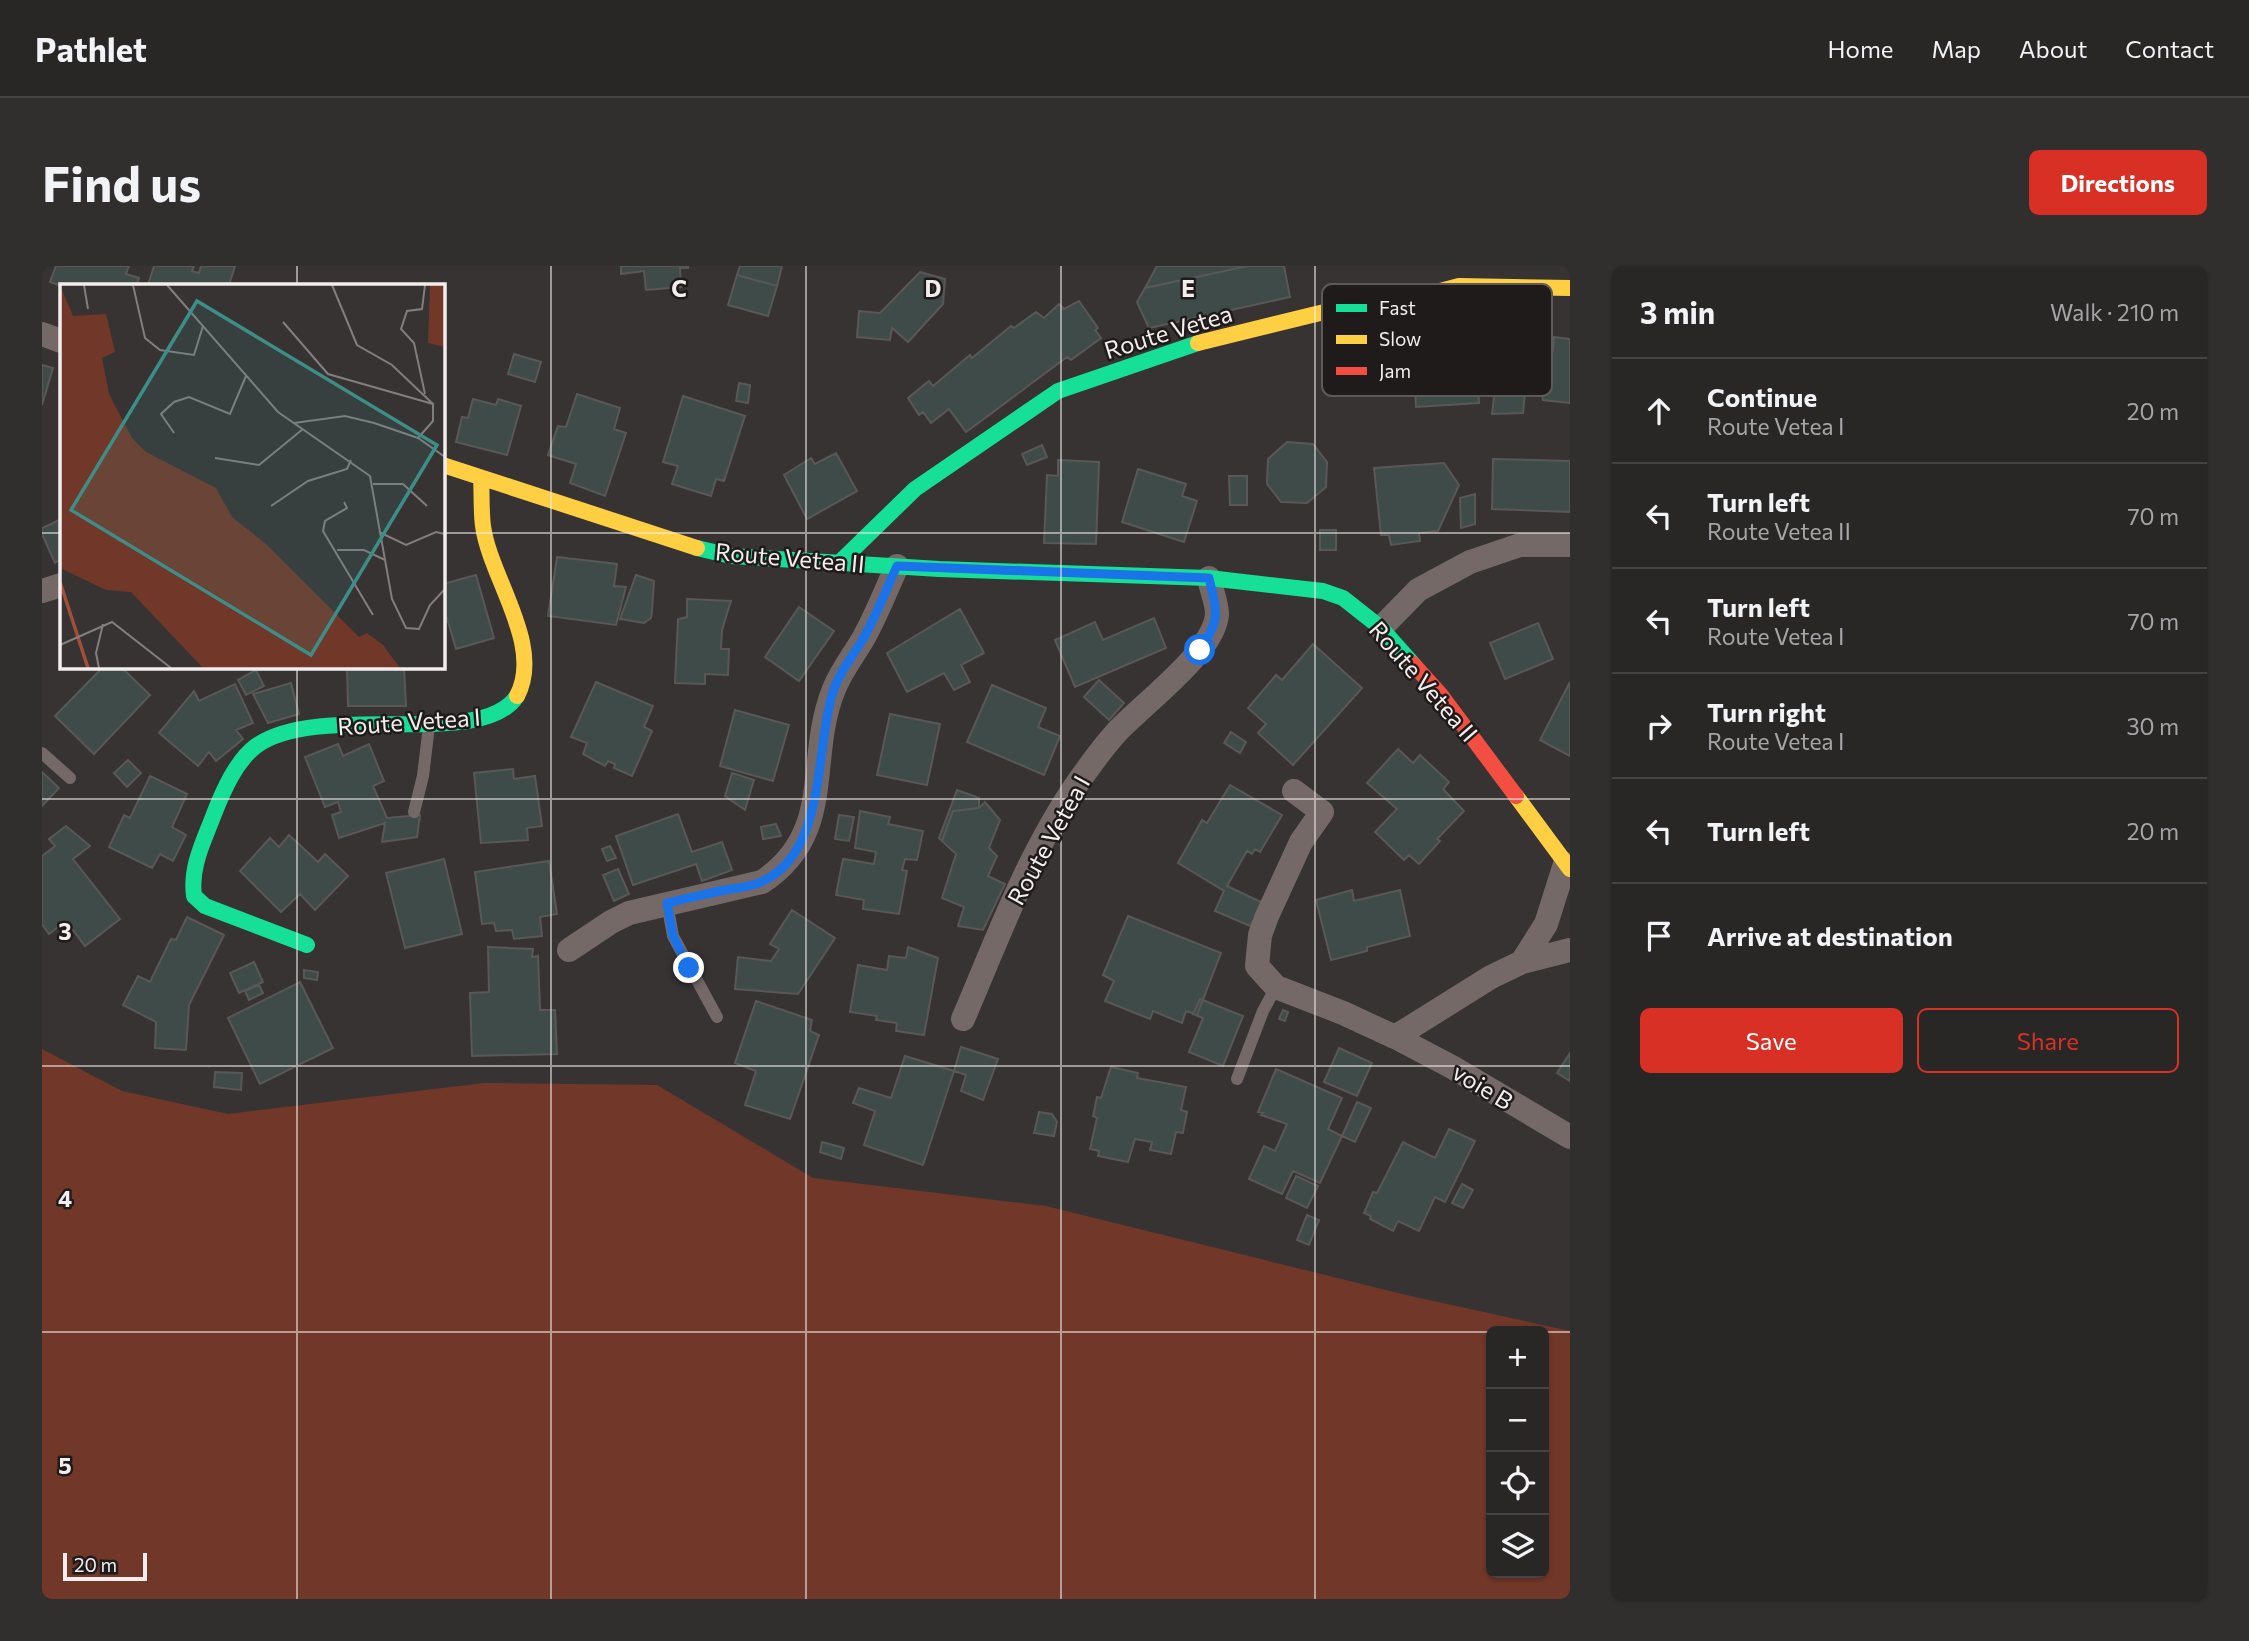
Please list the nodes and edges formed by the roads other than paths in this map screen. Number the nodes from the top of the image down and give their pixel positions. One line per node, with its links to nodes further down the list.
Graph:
1 (1462, 276): 2 (street, Route Vetea); 3 (street, Route Vetea)
2 (1446, 284)
3 (1534, 284)
4 (1552, 286): 5 (street, Route Vetea)
5 (1570, 288)
6 (1322, 312): 12 (street, Route Vetea)
7 (42, 334): 8 (street)
8 (60, 341)
9 (444, 466): 10 (street, Route Vetea II)
10 (481, 478): 12 (street, Route Vetea II); 18 (street, Route Vetea I)
11 (1570, 545): 17 (street)
12 (838, 564): 13 (street, Route Vetea II)
13 (897, 566): 14 (street, Route Vetea II); 26 (street)
14 (1209, 578): 17 (street, Route Vetea II); 33 (street, Route Vetea I)
15 (60, 585): 16 (street)
16 (42, 592)
17 (1381, 628): 23 (street, Route Vetea II)
18 (429, 724): 22 (lane); 27 (street, Route Vetea I)
19 (42, 752): 20 (lane)
20 (70, 778)
21 (1294, 791): 31 (street, voie B)
22 (414, 812)
23 (1543, 833): 24 (street); 25 (street, Route Vetea II)
24 (1570, 834)
25 (1568, 866): 30 (street)
26 (667, 903): 28 (street); 32 (lane)
27 (307, 945)
28 (569, 950)
29 (1570, 950): 30 (street)
30 (1522, 962): 34 (street)
31 (1276, 988): 34 (street, voie B); 35 (lane)
32 (717, 1017)
33 (963, 1019)
34 (1395, 1037): 36 (street, voie B)
35 (1237, 1079)
36 (1570, 1137)

